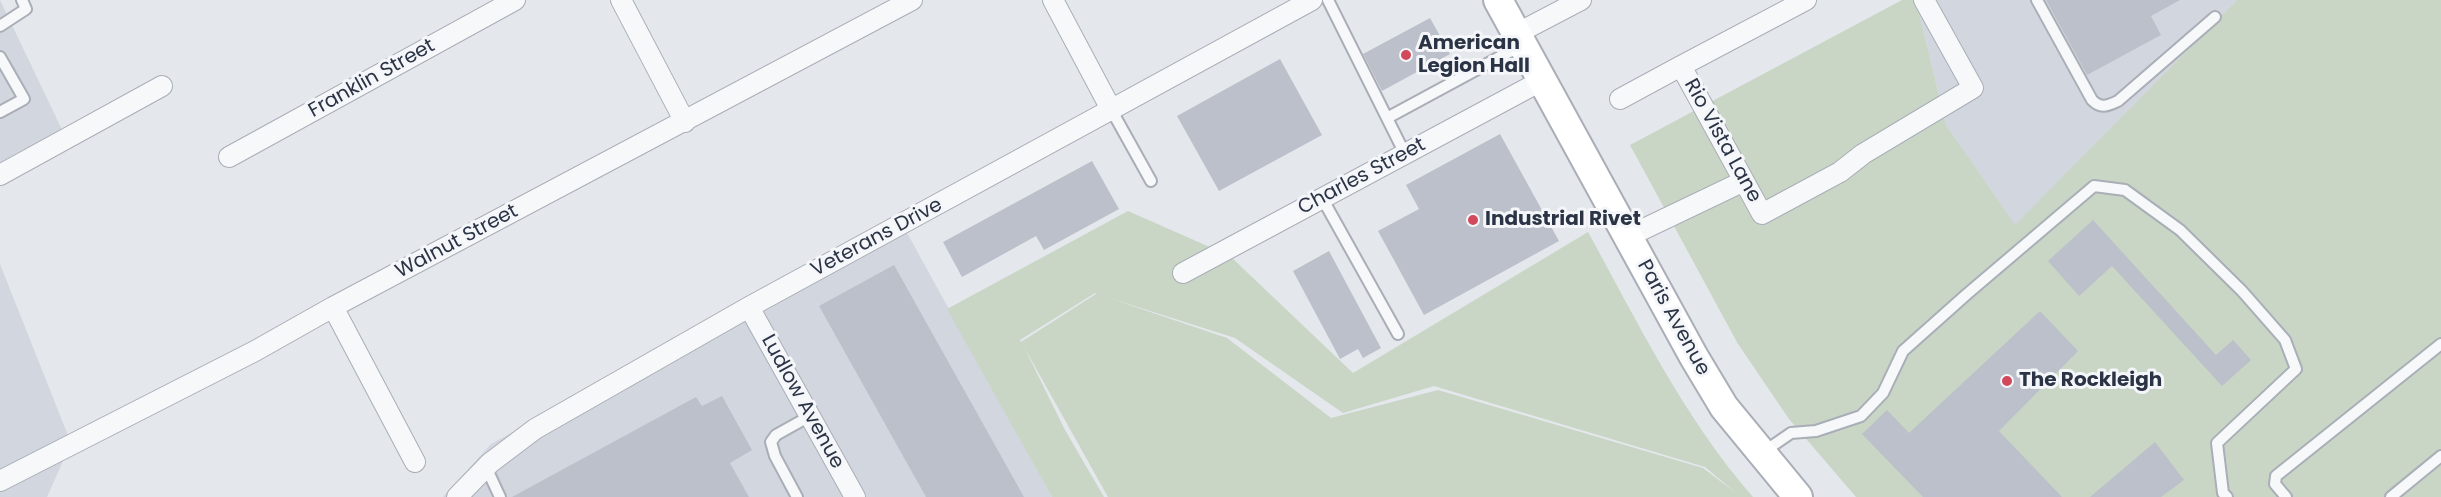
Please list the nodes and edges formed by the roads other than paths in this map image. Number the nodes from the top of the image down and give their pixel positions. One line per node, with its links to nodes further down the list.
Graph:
1 (22, 0): 14 (lane)
2 (515, 0): 26 (street, Franklin Street)
3 (621, 0): 24 (street)
4 (912, 0): 24 (street, Walnut Street)
5 (1053, 0): 21 (street)
6 (1312, 0): 21 (street, Veterans Drive)
7 (1328, 0): 23 (lane)
8 (1498, 0): 15 (street, Paris Avenue)
9 (1581, 0): 15 (street)
10 (1806, 0): 17 (street, Rio Vista Lane)
11 (1924, 0): 29 (street, Rio Vista Lane)
12 (2037, 0): 13 (lane)
13 (2215, 17)
14 (0, 26)
15 (1519, 40): 18 (street, Paris Avenue); 23 (lane)
16 (0, 57): 22 (lane)
17 (1681, 66): 20 (street); 29 (street, Rio Vista Lane)
18 (1541, 81): 25 (street, Charles Street); 31 (street, Paris Avenue)
19 (162, 86): 27 (street)
20 (1620, 99)
21 (1112, 111): 28 (lane); 34 (street, Veterans Drive)
22 (0, 112)
23 (1387, 118): 25 (lane)
24 (685, 122): 33 (street, Walnut Street)
25 (1405, 154): 30 (street, Charles Street)
26 (229, 158)
27 (0, 175)
28 (1151, 181)
29 (1744, 181): 31 (street)
30 (1322, 198): 32 (street, Charles Street); 35 (lane)
31 (1627, 237): 38 (street, Paris Avenue)
32 (1183, 273)
33 (333, 307): 40 (street); 42 (street, Walnut Street)
34 (749, 307): 37 (street, Ludlow Avenue); 41 (street, Veterans Drive)
35 (1398, 334)
36 (2441, 344): 49 (lane)
37 (810, 416): 45 (lane); 46 (street, Ludlow Avenue)
38 (1761, 454): 47 (street, Paris Avenue); 48 (lane)
39 (2441, 456): 50 (lane)
40 (415, 462)
41 (486, 467): 43 (street, Veterans Drive); 44 (lane)
42 (0, 480)
43 (457, 497)
44 (500, 497)
45 (797, 497)
46 (855, 497)
47 (1798, 497)
48 (2227, 497)
49 (2286, 497)
50 (2391, 497)

